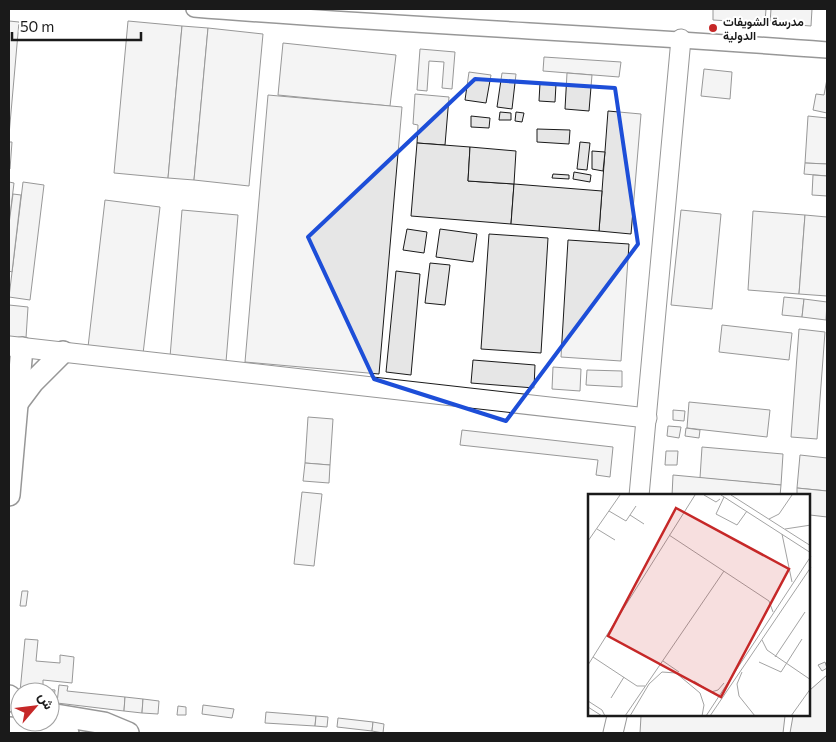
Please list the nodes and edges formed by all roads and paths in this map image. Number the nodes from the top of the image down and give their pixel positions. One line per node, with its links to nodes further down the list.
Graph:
1 (194, 9): 2 (street)
2 (681, 39): 3 (street); 7 (street)
3 (827, 50)
4 (15, 347): 5 (street); 6 (main road)
5 (63, 352): 6 (main road); 7 (street)
6 (18, 402): 9 (main road)
7 (647, 418): 8 (street)
8 (639, 494)
9 (9, 495)
10 (60, 716): 13 (main road)
11 (9, 728): 12 (main road)
12 (68, 733)
13 (128, 733)

